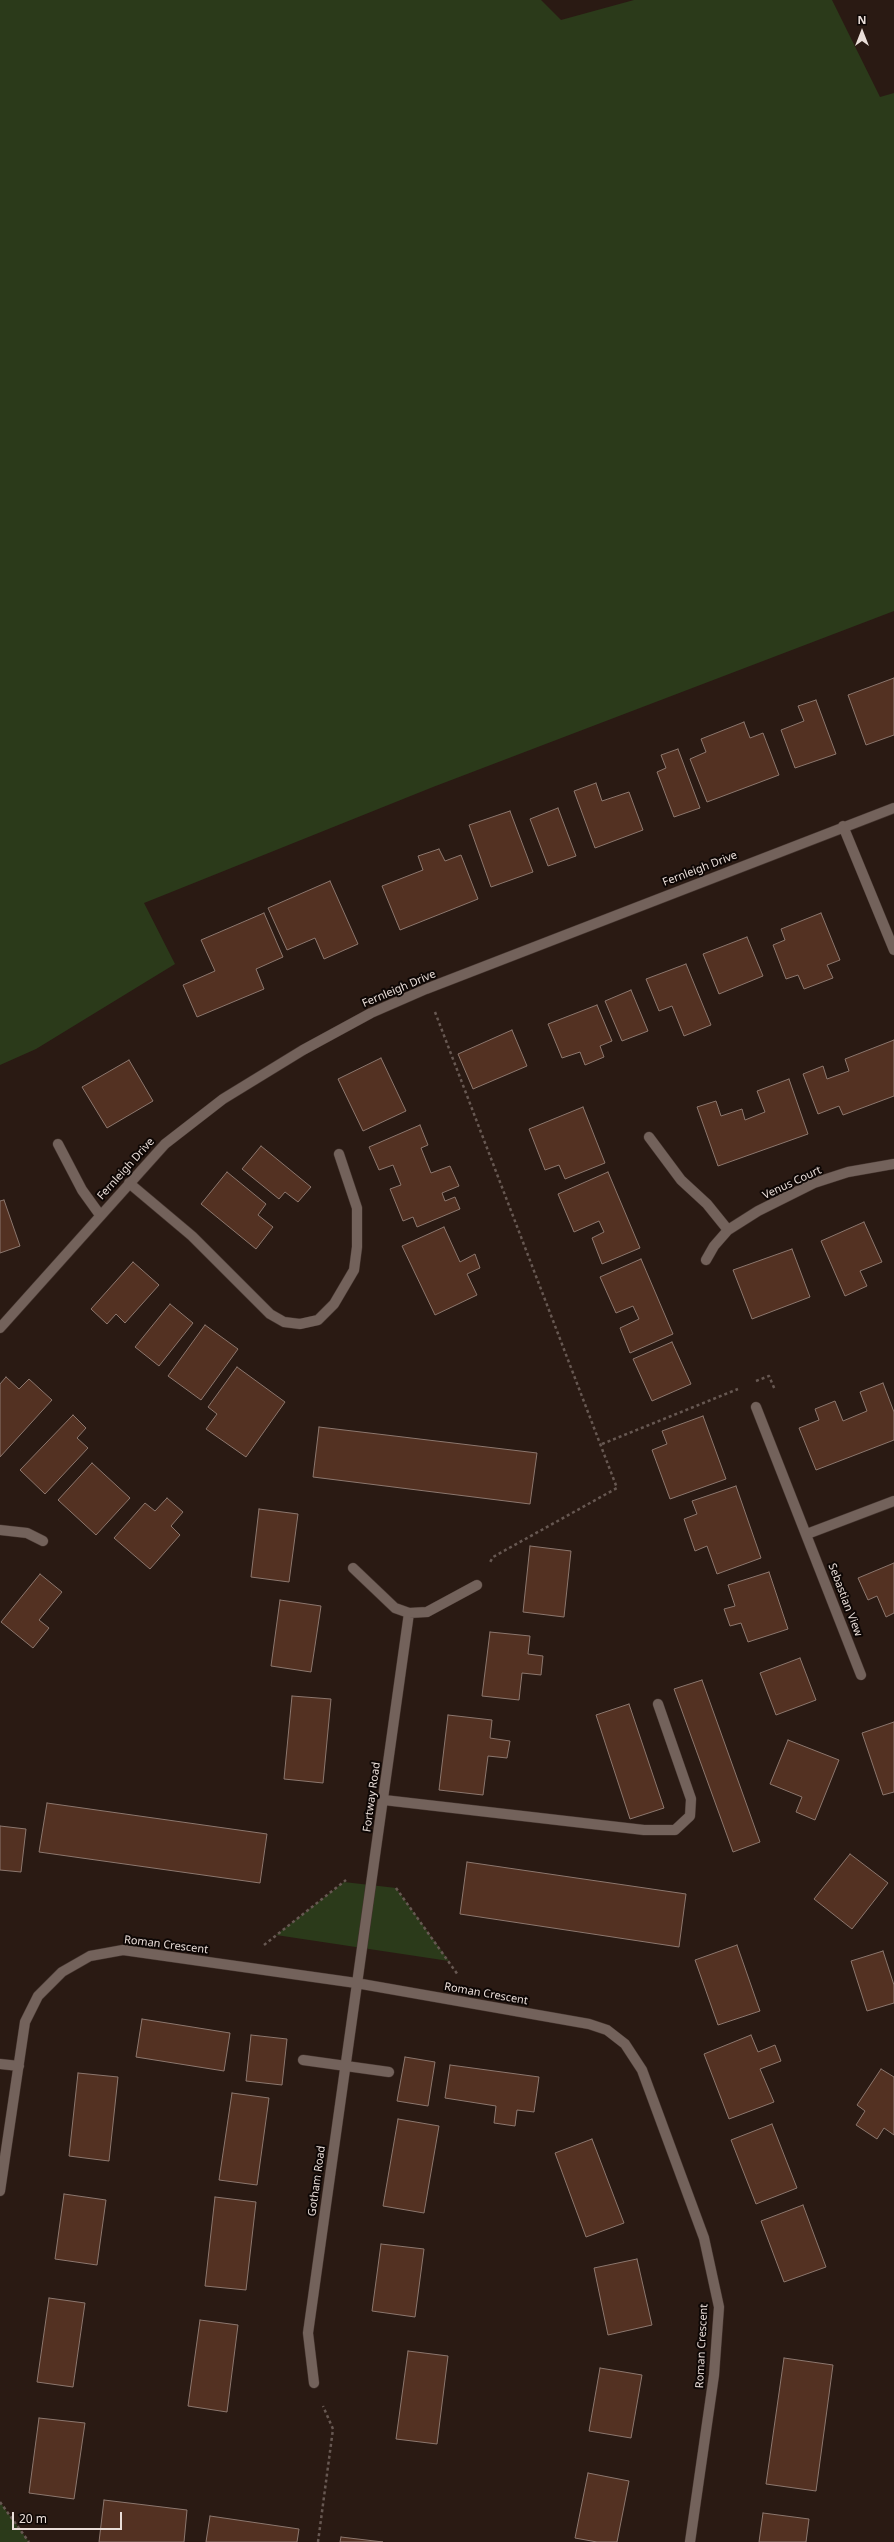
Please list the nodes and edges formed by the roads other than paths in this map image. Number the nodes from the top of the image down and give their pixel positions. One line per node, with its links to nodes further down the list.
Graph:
1 (894, 808): 2 (street, Fernleigh Drive)
2 (844, 826): 3 (street); 8 (street, Fernleigh Drive)
3 (894, 950)
4 (649, 1137): 10 (street)
5 (58, 1144): 9 (street)
6 (339, 1154): 8 (street)
7 (894, 1164): 10 (street, Venus Court)
8 (129, 1183): 9 (street, Fernleigh Drive)
9 (100, 1215): 12 (street, Fernleigh Drive)
10 (728, 1230): 11 (street, Venus Court)
11 (706, 1260)
12 (0, 1328)
13 (756, 1407): 16 (street, Sebastian View)
14 (894, 1501): 16 (street)
15 (0, 1530): 17 (street)
16 (807, 1534): 21 (street, Sebastian View)
17 (43, 1541)
18 (354, 1568): 20 (street)
19 (477, 1585): 20 (street)
20 (409, 1613): 23 (street, Fortway Road)
21 (861, 1675)
22 (658, 1704): 23 (street)
23 (384, 1800): 24 (street, Fortway Road)
24 (356, 1983): 27 (street, Gotham Road); 28 (street, Roman Crescent); 32 (street, Roman Crescent)
25 (303, 2060): 27 (street)
26 (0, 2064): 28 (street)
27 (345, 2065): 29 (street); 31 (street, Gotham Road)
28 (19, 2066): 30 (street, Roman Crescent)
29 (389, 2072)
30 (0, 2191)
31 (314, 2383)
32 (690, 2542)

